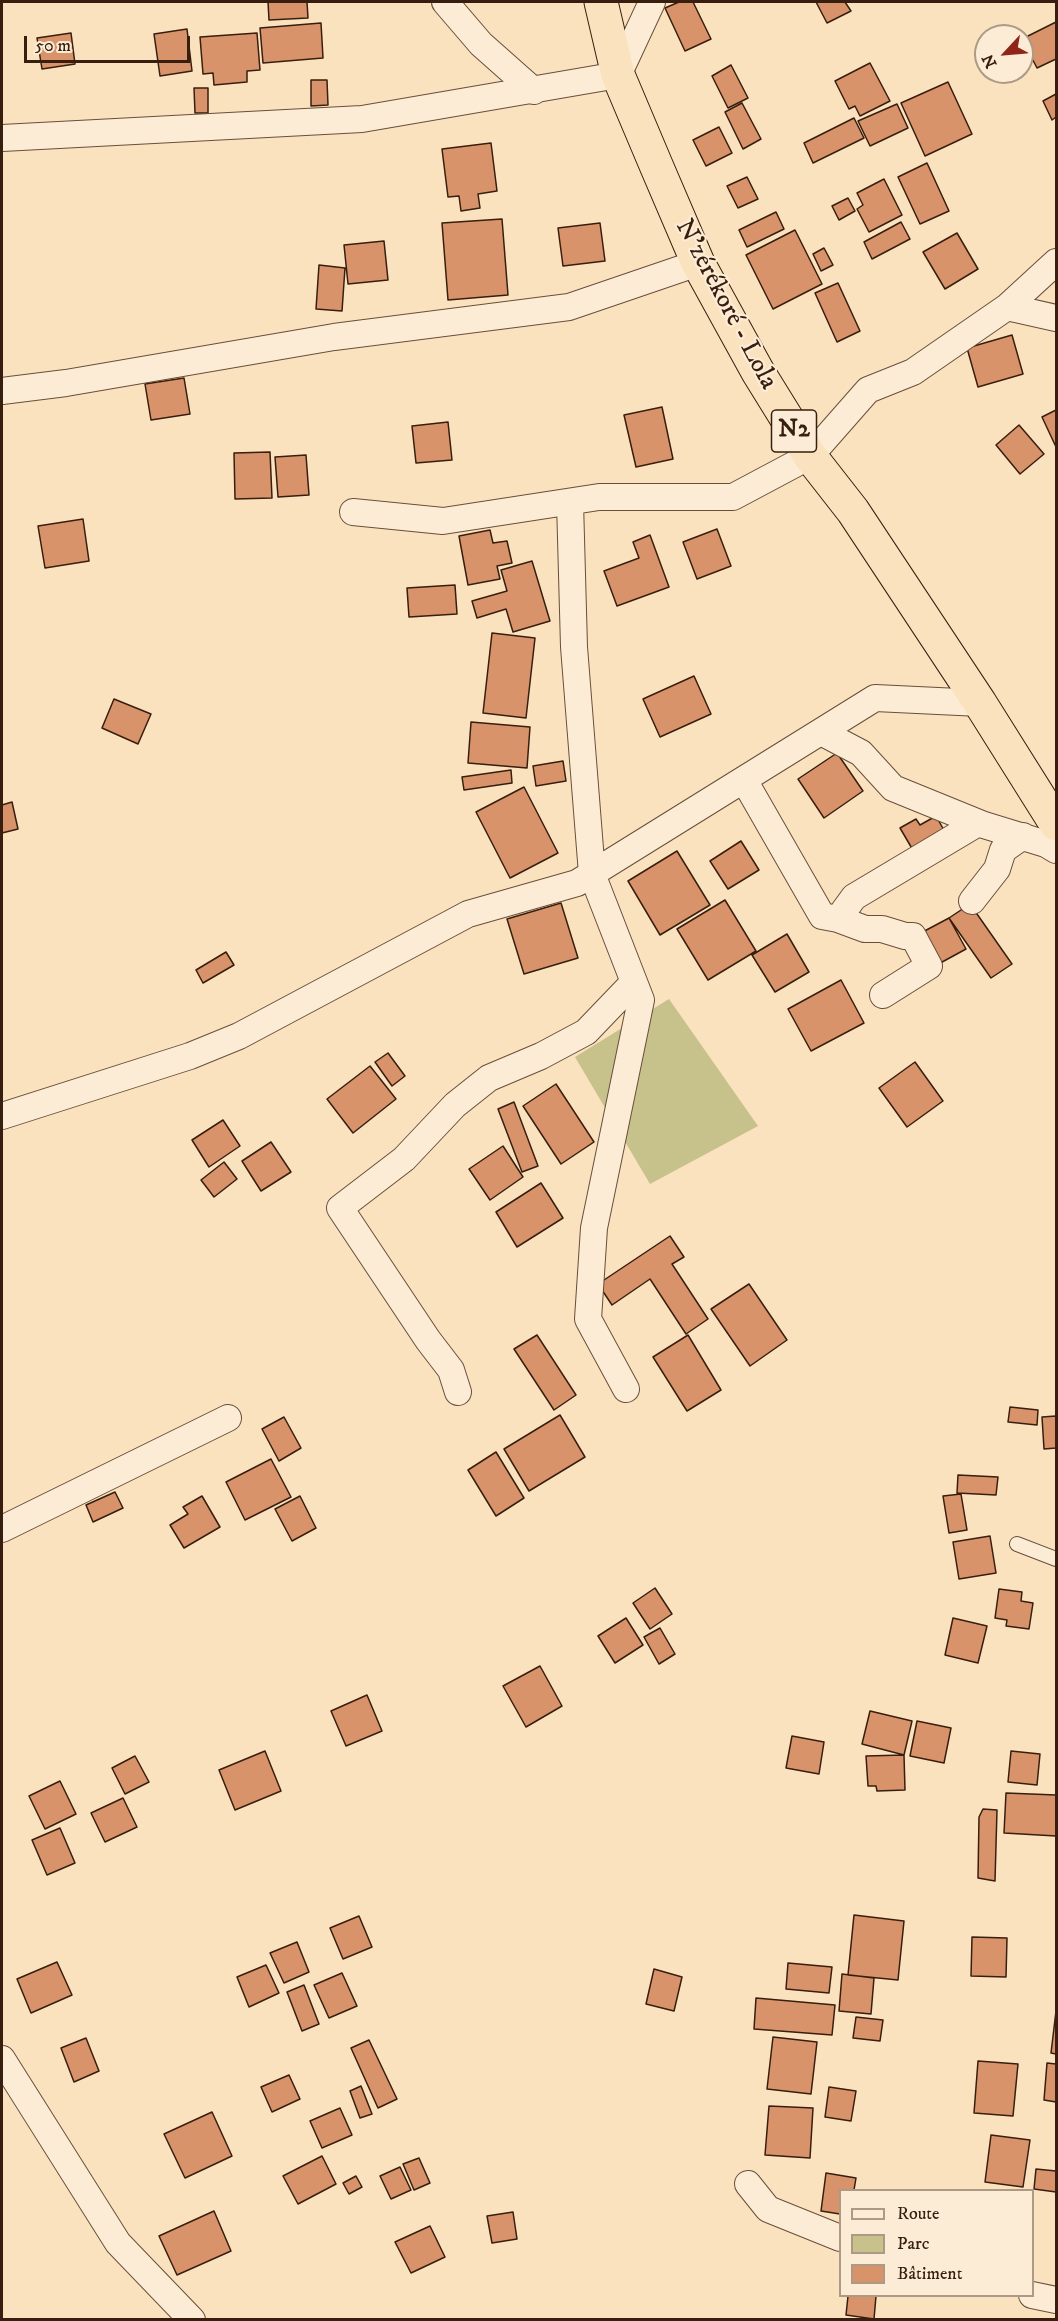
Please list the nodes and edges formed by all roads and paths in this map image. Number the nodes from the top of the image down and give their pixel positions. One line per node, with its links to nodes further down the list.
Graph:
1 (445, 2): 5 (street)
2 (601, 2): 4 (highway, N'zérékoré - Lola / N2)
3 (652, 2): 4 (street)
4 (618, 75): 5 (street); 8 (highway, N'zérékoré - Lola / N2)
5 (534, 91): 6 (street)
6 (2, 138)
7 (1056, 262): 9 (street)
8 (698, 263): 11 (street); 12 (highway, N'zérékoré - Lola / N2)
9 (1007, 307): 10 (street); 12 (street)
10 (1056, 318)
11 (2, 391)
12 (810, 456): 13 (street); 15 (highway, N'zérékoré - Lola / N2)
13 (570, 502): 14 (street); 22 (street)
14 (353, 512)
15 (980, 703): 16 (street); 19 (highway, N'zérékoré - Lola / N2)
16 (821, 732): 17 (street); 18 (street)
17 (744, 780): 22 (street); 24 (street)
18 (978, 823): 20 (street); 24 (street)
19 (1056, 824)
20 (1023, 836): 21 (street); 23 (street)
21 (1056, 850)
22 (592, 874): 25 (street); 27 (street)
23 (972, 901)
24 (838, 919): 26 (street)
25 (634, 982): 28 (street); 29 (street)
26 (883, 995)
27 (2, 1116)
28 (626, 1389)
29 (458, 1392)
30 (228, 1418): 31 (street)
31 (2, 1529)
32 (1017, 1544): 33 (lane)
33 (1056, 1559)
34 (2, 2059): 39 (street)
35 (748, 2184): 36 (street)
36 (839, 2238)
37 (1034, 2295): 38 (street)
38 (1056, 2300)
39 (192, 2319)

